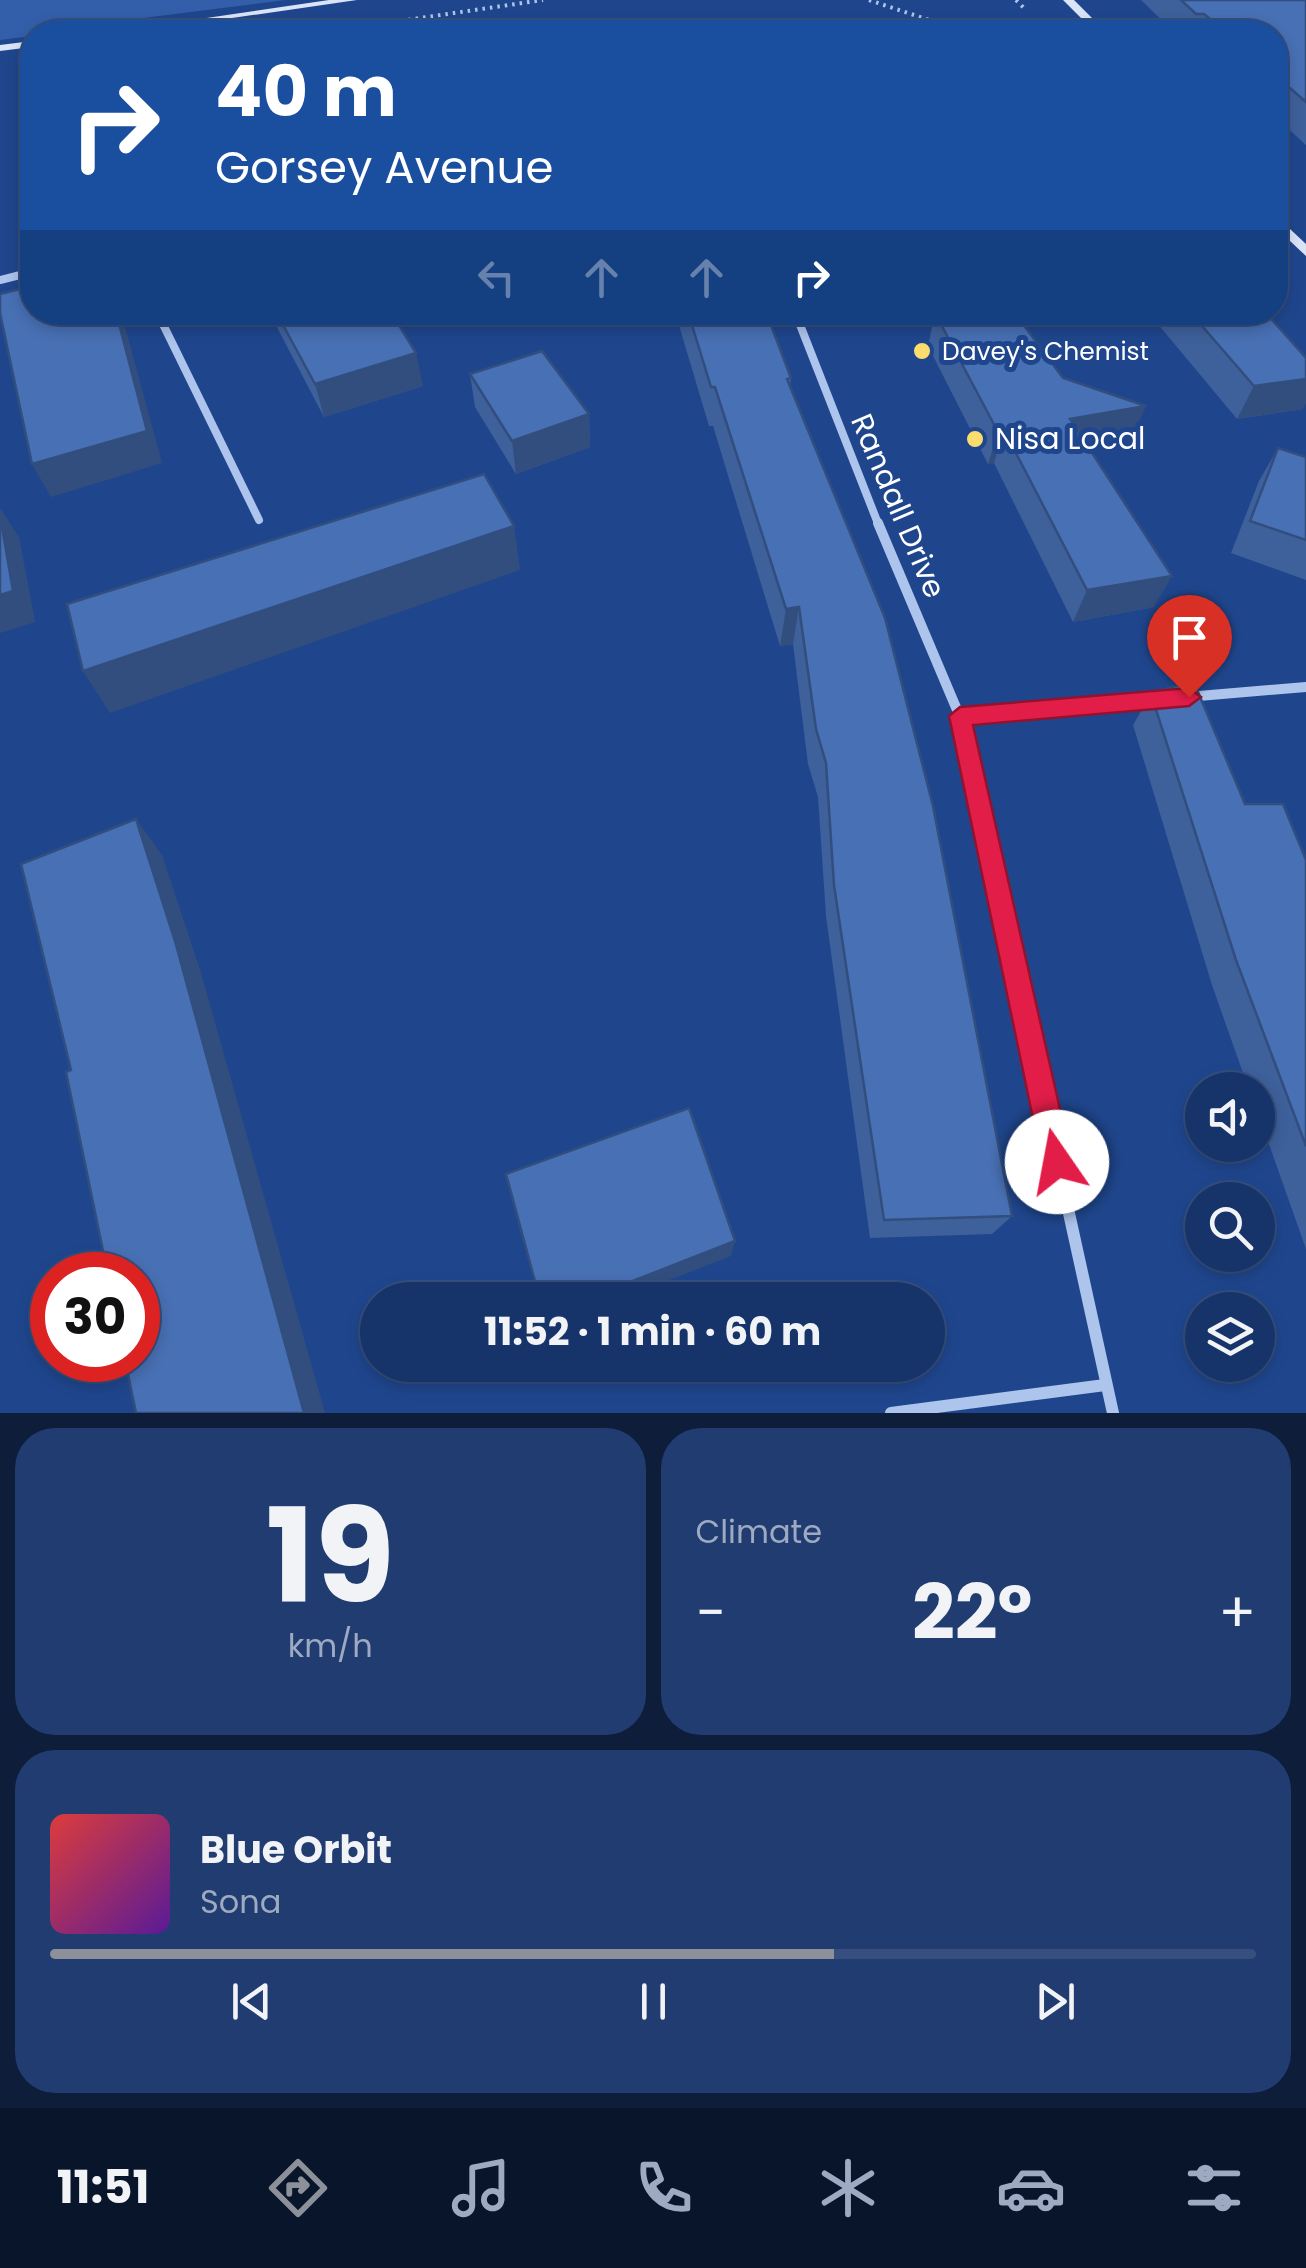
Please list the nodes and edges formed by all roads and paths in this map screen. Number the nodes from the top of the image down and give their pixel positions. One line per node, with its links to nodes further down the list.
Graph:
1 (352, 0): 5 (street)
2 (544, 0): 6 (path)
3 (869, 0): 7 (path)
4 (1068, 0): 8 (street)
5 (204, 20)
6 (407, 20)
7 (929, 20)
8 (1089, 20)
9 (1288, 233): 10 (street)
10 (1306, 252)
11 (163, 325): 13 (street)
12 (801, 325): 15 (street, Randall Drive)
13 (259, 520)
14 (1306, 687): 15 (street)
15 (960, 716): 16 (street, Randall Drive)
16 (1106, 1385): 17 (street); 18 (street, Randall Drive)
17 (891, 1413)
18 (1114, 1413)

